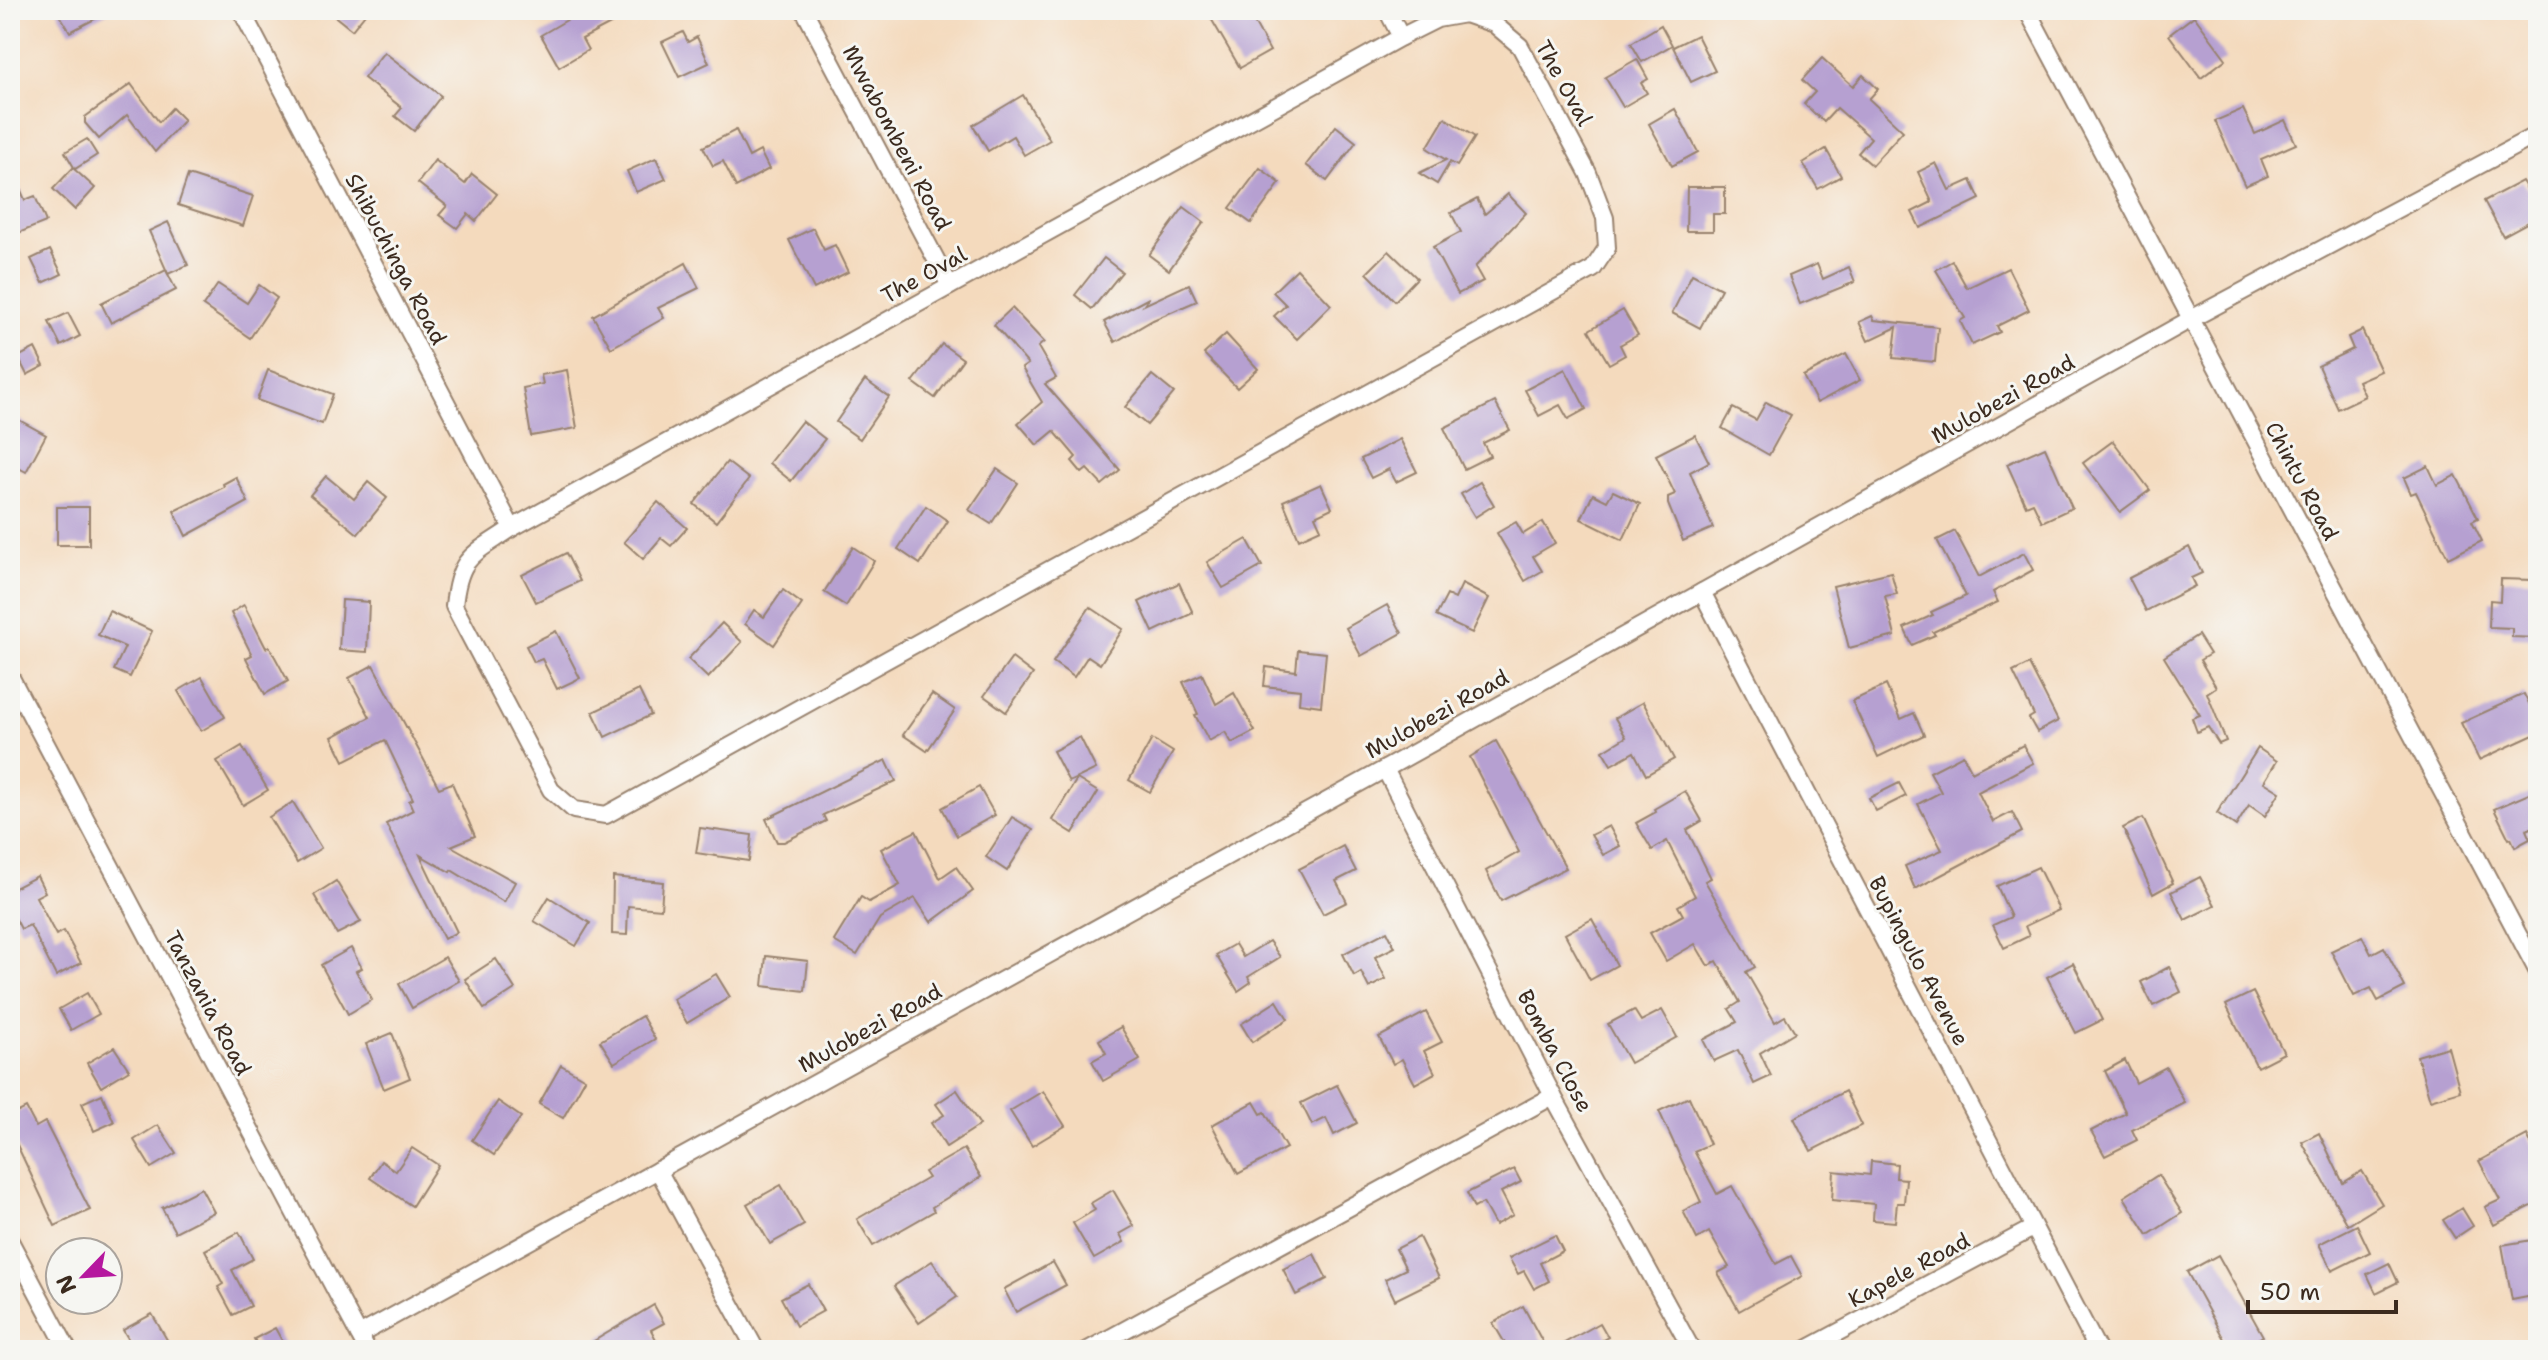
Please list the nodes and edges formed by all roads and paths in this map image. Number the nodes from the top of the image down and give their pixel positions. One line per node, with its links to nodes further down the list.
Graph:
1 (241, 10): 9 (street, Shibuchinga Road)
2 (804, 10): 7 (street, Mwabombeni Road)
3 (1387, 10): 5 (street)
4 (2027, 10): 8 (street, Chintu Road)
5 (1401, 37): 7 (street, The Oval); 9 (street, The Oval)
6 (2538, 134): 8 (street, Mulobezi Road)
7 (950, 286): 9 (street, The Oval)
8 (2191, 319): 10 (street, Mulobezi Road); 13 (street, Chintu Road)
9 (512, 528)
10 (1702, 592): 12 (street, Mulobezi Road); 16 (street, Bupingulo Avenue)
11 (10, 676): 18 (street, Tanzania Road)
12 (1385, 769): 14 (street, Bomba Close); 15 (street, Mulobezi Road)
13 (2538, 972)
14 (1553, 1096): 21 (street); 22 (street, Bomba Close)
15 (658, 1170): 18 (street, Mulobezi Road); 20 (street)
16 (2033, 1228): 23 (street, Kapele Road); 24 (street, Bupingulo Avenue)
17 (10, 1241): 19 (street)
18 (363, 1342)
19 (68, 1350)
20 (756, 1350)
21 (1088, 1350)
22 (1692, 1350)
23 (1805, 1350)
24 (2098, 1350)

